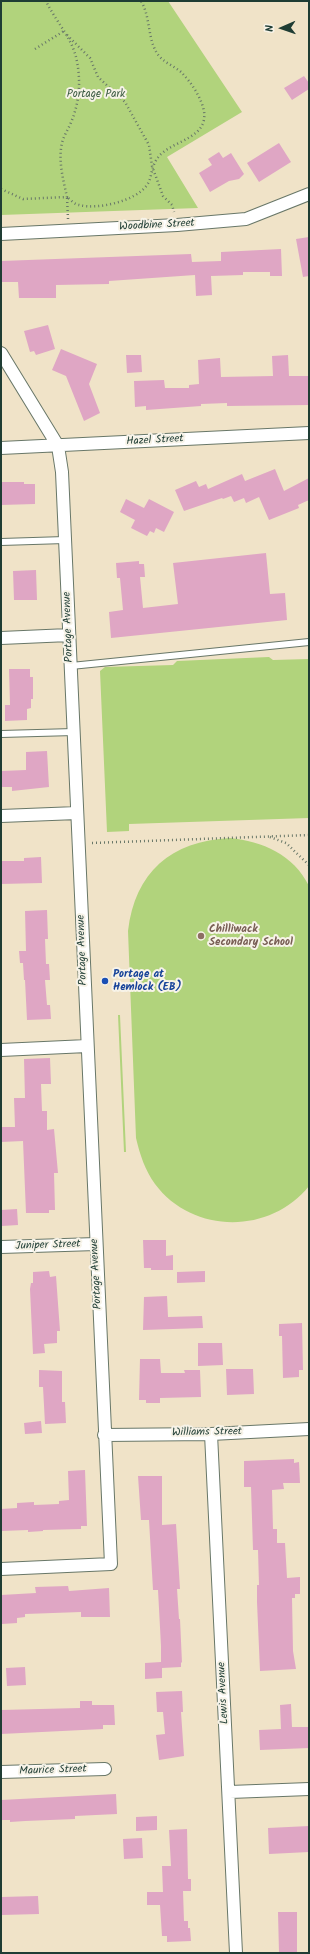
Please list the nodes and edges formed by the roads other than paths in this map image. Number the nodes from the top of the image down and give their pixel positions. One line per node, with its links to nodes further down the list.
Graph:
1 (309, 194): 2 (street, Woodbine Street)
2 (1, 234)
3 (1, 353): 5 (street, Portage Avenue)
4 (309, 433): 5 (street, Hazel Street)
5 (58, 446): 6 (street, Hazel Street); 7 (street, Portage Avenue)
6 (1, 448)
7 (65, 540): 8 (lane); 9 (street, Portage Avenue)
8 (1, 542)
9 (69, 635): 10 (street); 12 (street, Portage Avenue)
10 (1, 638)
11 (309, 642): 12 (lane)
12 (71, 666): 13 (street, Portage Avenue)
13 (74, 732): 14 (lane); 15 (street, Portage Avenue)
14 (1, 734)
15 (77, 813): 16 (street); 17 (street, Portage Avenue)
16 (1, 816)
17 (87, 1046): 18 (street); 19 (street, Portage Avenue)
18 (1, 1050)
19 (96, 1244): 20 (street, Juniper Street); 23 (street, Portage Avenue)
20 (1, 1247)
21 (309, 1429): 22 (street, Williams Street)
22 (211, 1434): 23 (street, Williams Street); 28 (street, Lewis Avenue)
23 (104, 1435): 24 (street, Portage Avenue)
24 (1, 1569)
25 (104, 1769): 26 (street, Maurice Street)
26 (1, 1772)
27 (309, 1789): 28 (street)
28 (230, 1792): 29 (street, Lewis Avenue)
29 (236, 1953)

